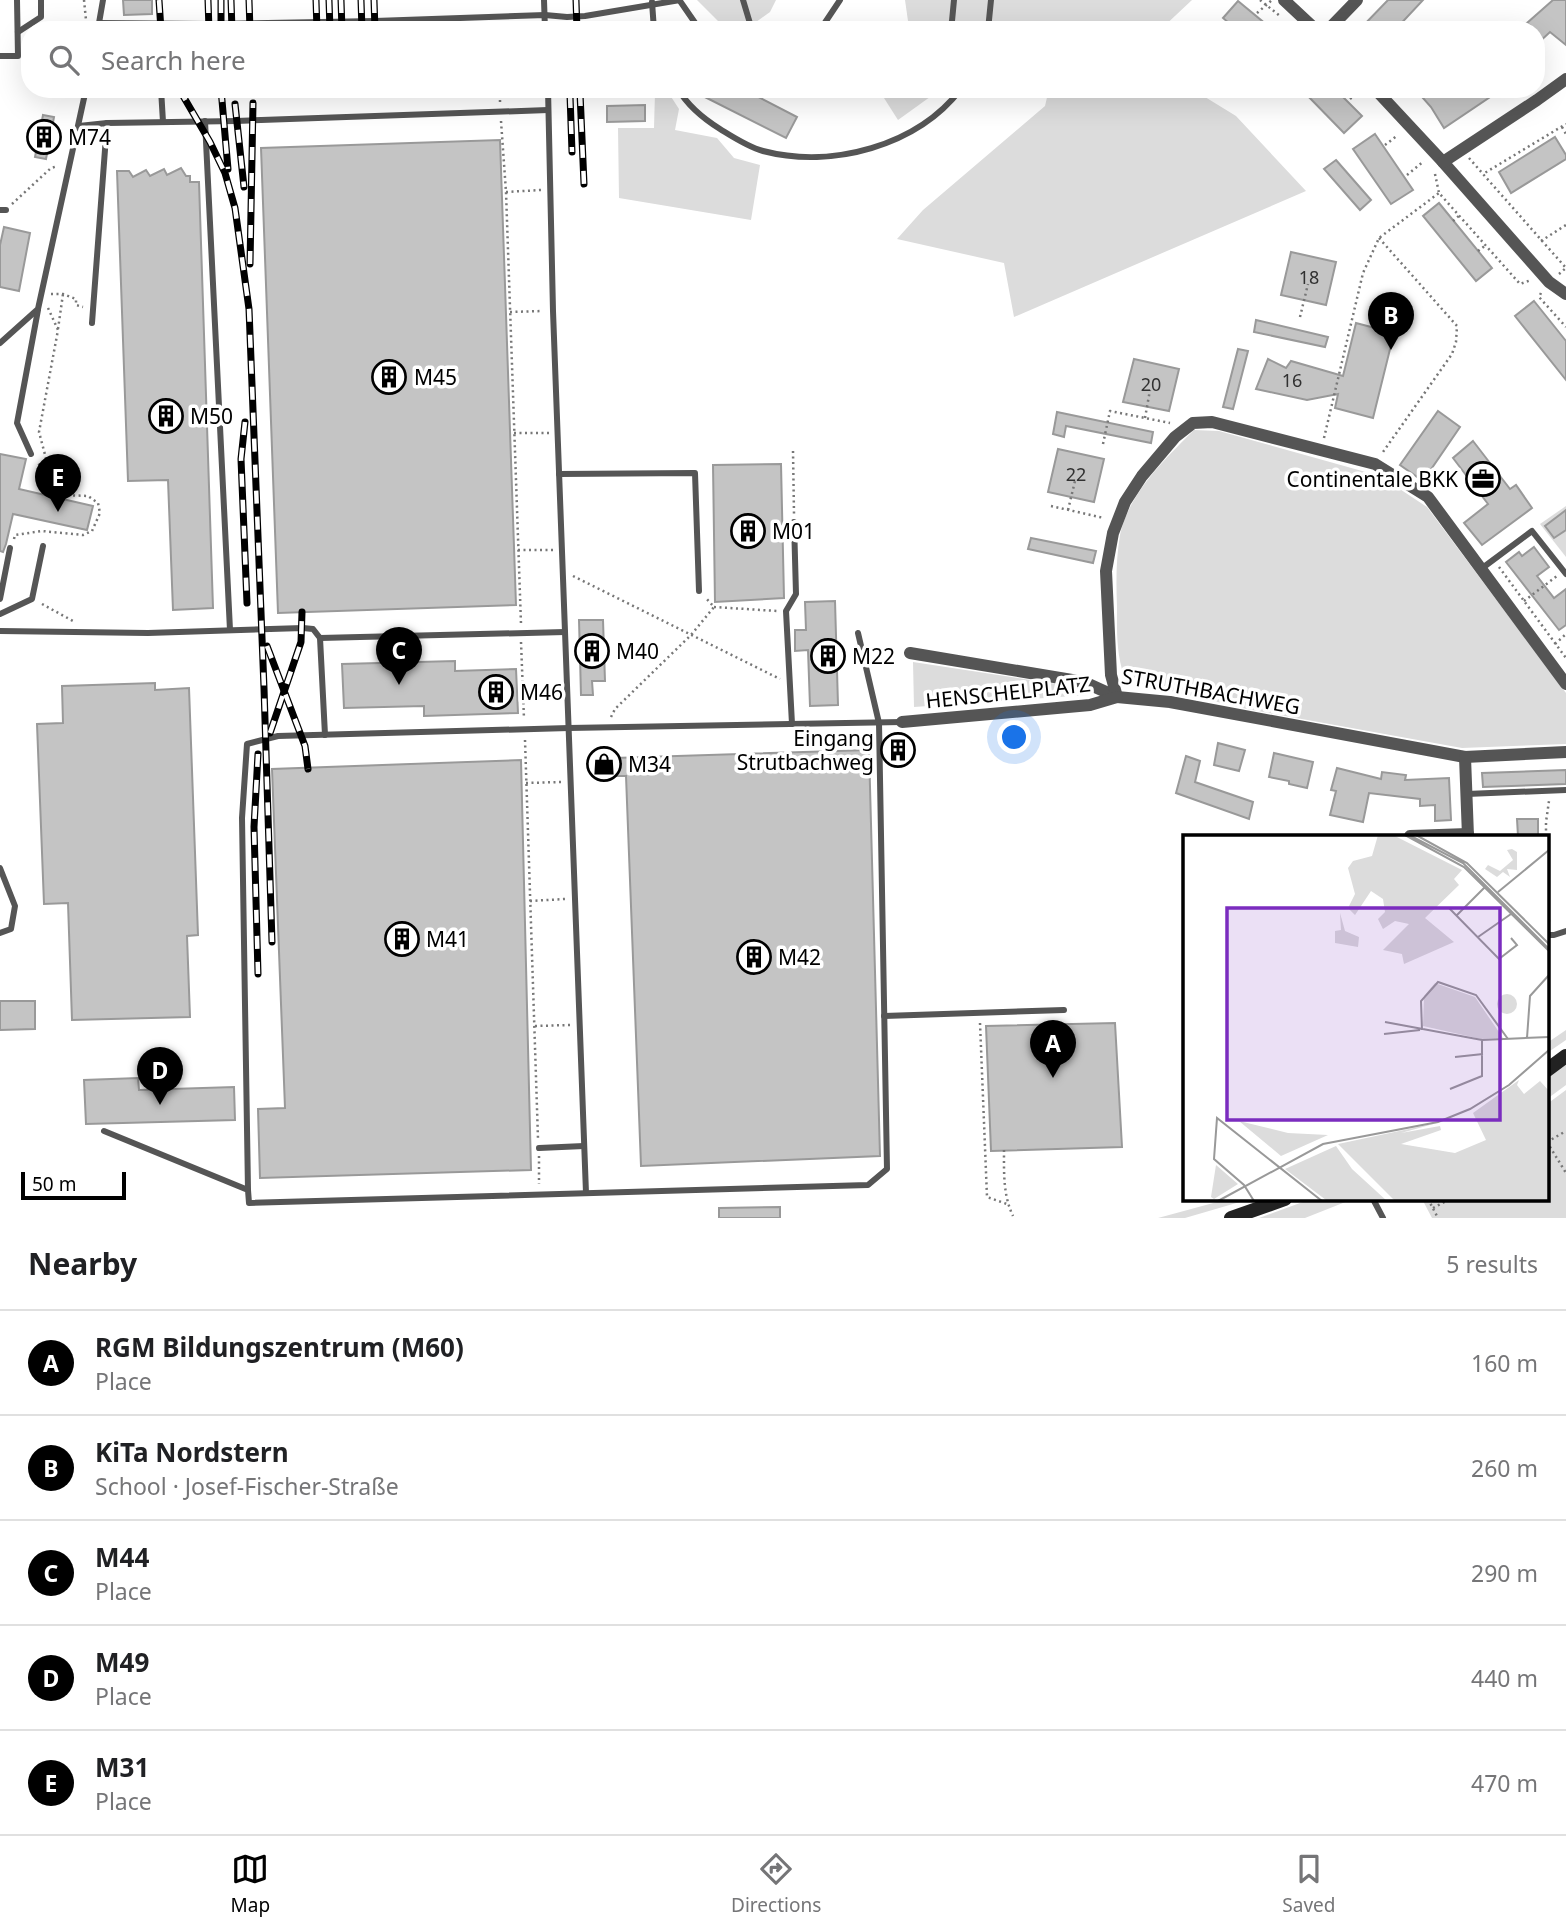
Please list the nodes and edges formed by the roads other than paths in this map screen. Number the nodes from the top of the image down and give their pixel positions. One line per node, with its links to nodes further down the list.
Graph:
1 (17, 0): 27 (lane)
2 (41, 0): 14 (lane)
3 (103, 0): 15 (lane)
4 (544, 0): 13 (lane)
5 (743, 0): 20 (lane)
6 (840, 0): 21 (lane)
7 (954, 0): 22 (lane)
8 (991, 0): 23 (lane)
9 (1284, 0): 24 (street)
10 (1357, 0): 25 (street)
11 (680, 1): 12 (lane); 19 (lane)
12 (652, 2): 13 (lane); 18 (lane)
13 (545, 15): 16 (lane); 17 (lane)
14 (35, 21)
15 (99, 21)
16 (375, 21)
17 (545, 21)
18 (653, 21)
19 (694, 21)
20 (749, 21)
21 (826, 21)
22 (952, 21)
23 (989, 21)
24 (1306, 21)
25 (1337, 21)
26 (21, 30): 27 (lane)
27 (18, 32): 28 (lane)
28 (0, 56)
29 (1566, 79): 30 (street)
30 (1545, 94)
31 (84, 98): 42 (lane)
32 (162, 98): 40 (lane)
33 (548, 98): 38 (lane)
34 (683, 98): 35 (lane)
35 (952, 98)
36 (1376, 98): 43 (street)
37 (1540, 98): 43 (street)
38 (548, 110): 39 (lane); 49 (lane)
39 (205, 121): 40 (lane); 58 (lane)
40 (163, 122): 41 (lane)
41 (107, 123): 42 (lane); 46 (lane)
42 (79, 126): 45 (lane)
43 (1438, 164): 44 (street)
44 (1566, 294)
45 (38, 309): 47 (lane); 48 (lane)
46 (92, 323)
47 (0, 344)
48 (31, 454)
49 (559, 474): 55 (lane); 60 (lane)
50 (794, 522): 68 (lane)
51 (43, 546): 57 (lane)
52 (10, 548): 56 (lane)
53 (1481, 569): 54 (lane); 64 (street); 65 (street)
54 (1565, 573)
55 (699, 591)
56 (0, 598)
57 (0, 614)
58 (230, 630): 59 (lane); 62 (lane)
59 (0, 631)
60 (565, 632): 62 (lane); 69 (lane)
61 (858, 633): 67 (lane)
62 (320, 638): 70 (lane)
63 (910, 653): 65 (street, STRUTHBACHWEG)
64 (1566, 684)
65 (1117, 697): 66 (street, HENSCHELPLATZ); 72 (street, STRUTHBACHWEG)
66 (902, 722): 67 (lane)
67 (879, 723): 68 (lane); 81 (lane)
68 (792, 724): 69 (lane)
69 (569, 727): 70 (lane); 85 (lane)
70 (324, 735): 87 (lane)
71 (1566, 752): 72 (street, STRUTHBACHWEG)
72 (1465, 757): 74 (street)
73 (1566, 790): 74 (lane)
74 (1467, 794): 75 (street)
75 (1468, 835)
76 (0, 868): 78 (lane)
77 (1566, 930): 79 (lane)
78 (0, 933)
79 (1548, 935)
80 (1064, 1010): 81 (lane)
81 (884, 1016): 88 (lane)
82 (1566, 1056): 83 (main road)
83 (1548, 1069)
84 (104, 1131): 87 (lane)
85 (584, 1146): 86 (lane); 88 (lane)
86 (539, 1148)
87 (248, 1190): 88 (lane)
88 (586, 1193)
89 (1282, 1200): 91 (main road)
90 (1374, 1200): 92 (lane)
91 (1231, 1218)
92 (1383, 1218)

